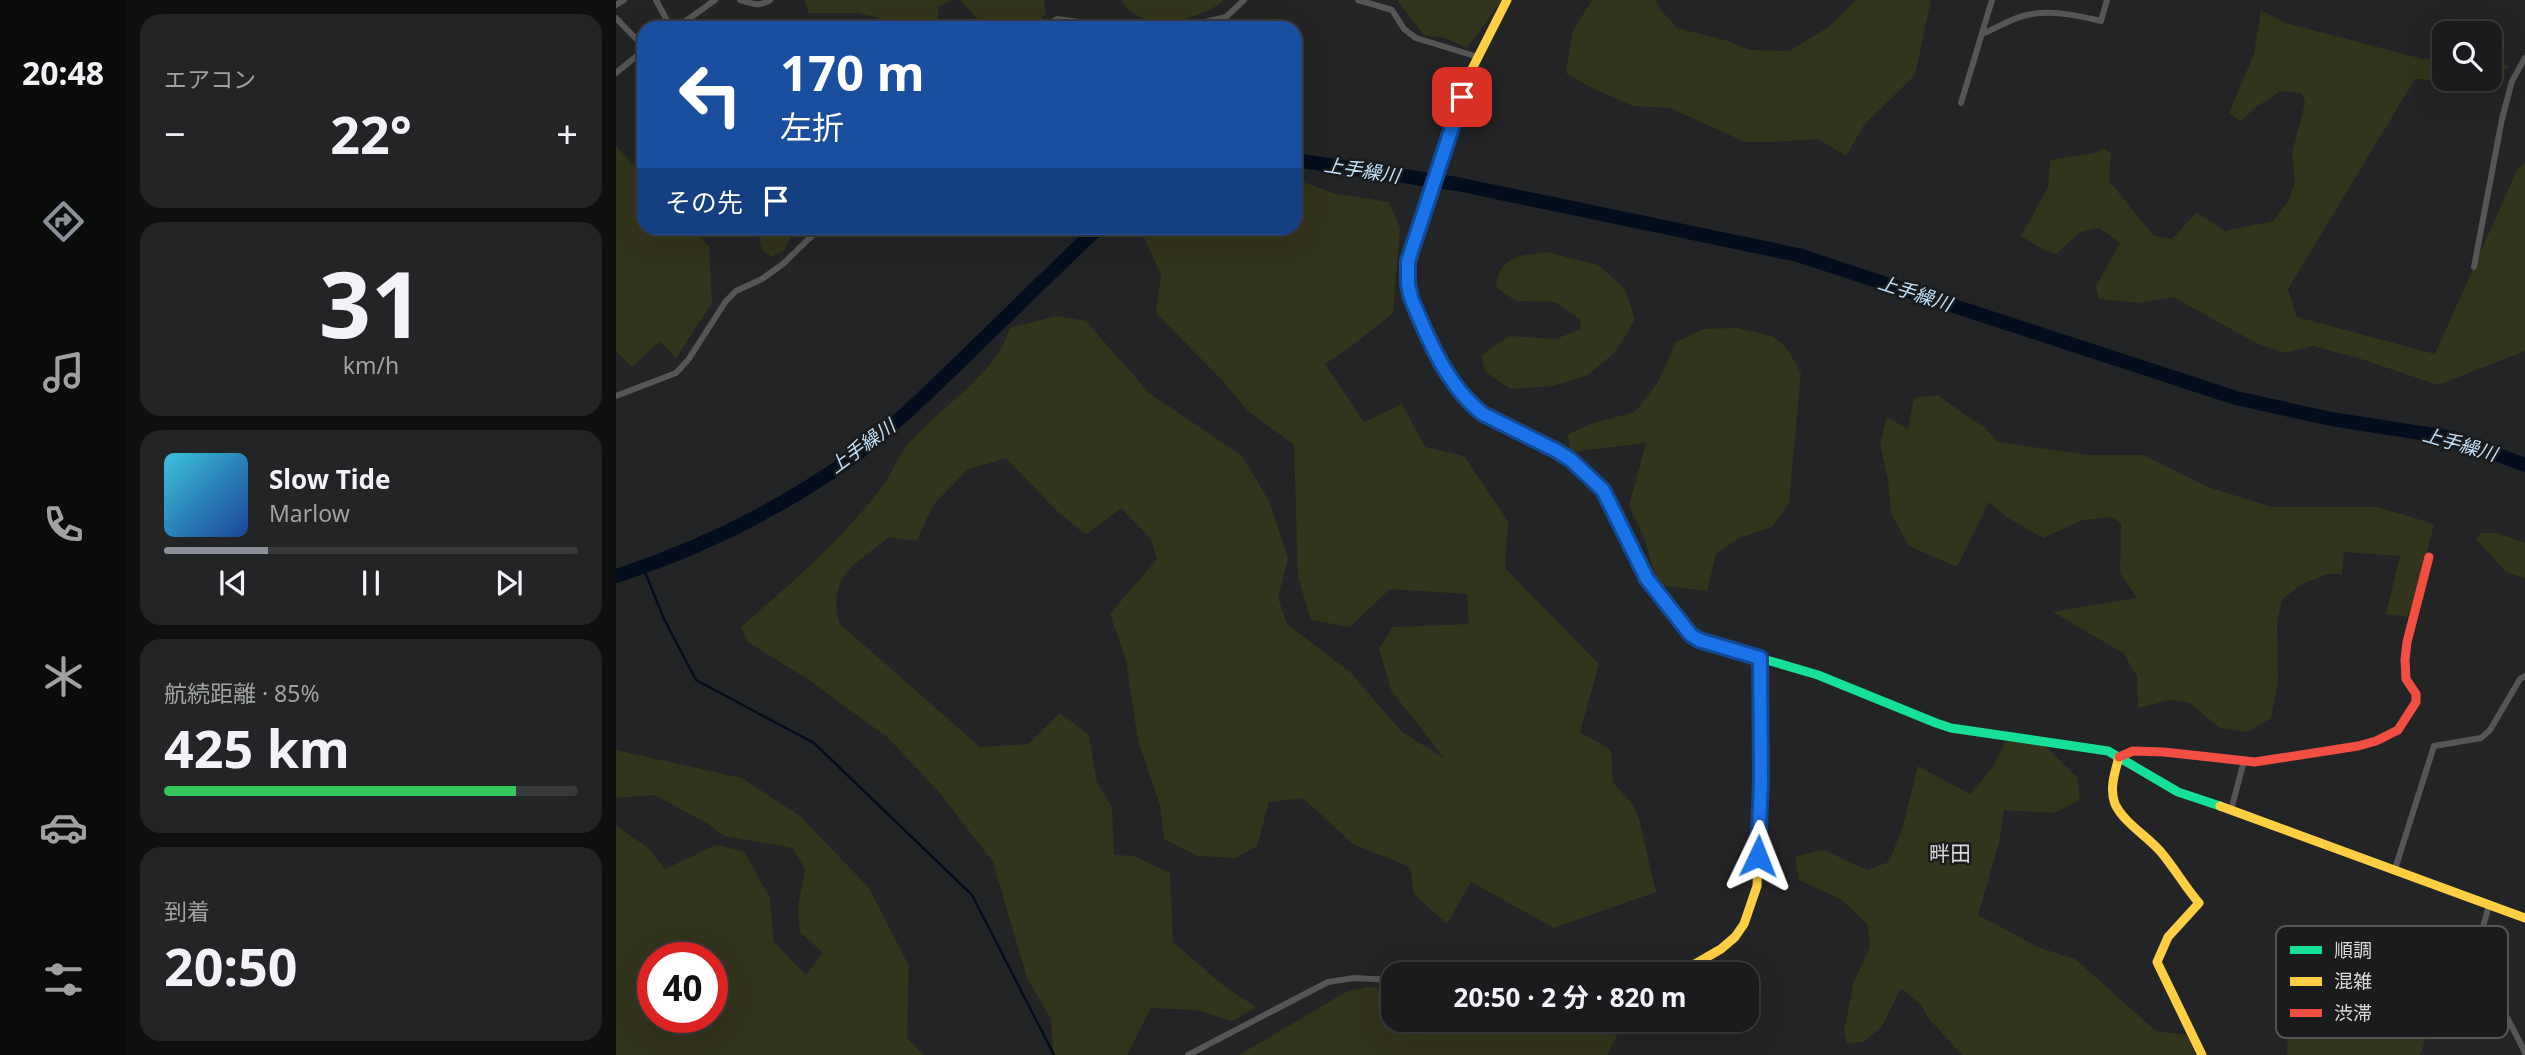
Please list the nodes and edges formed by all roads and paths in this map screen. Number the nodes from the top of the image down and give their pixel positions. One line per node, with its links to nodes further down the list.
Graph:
1 (624, 0): 11 (street)
2 (656, 0): 13 (street)
3 (715, 0): 14 (street)
4 (740, 0): 5 (street)
5 (770, 0)
6 (1244, 0): 17 (street)
7 (1358, 0): 21 (street)
8 (1507, 0): 21 (street)
9 (1992, 0): 18 (street)
10 (2107, 0): 18 (street)
11 (616, 5)
12 (616, 18): 19 (street)
13 (670, 21)
14 (684, 21)
15 (1054, 21): 16 (street)
16 (1072, 21)
17 (1209, 21)
18 (1982, 34): 24 (street)
19 (637, 41)
20 (637, 55): 23 (street)
21 (1478, 57): 29 (street)
22 (2525, 58): 26 (street)
23 (616, 73)
24 (1961, 103)
25 (814, 235): 27 (street)
26 (2474, 267)
27 (616, 396)
28 (2429, 556): 32 (street)
29 (1760, 658): 31 (street); 38 (street)
30 (2525, 676): 34 (street)
31 (2119, 757): 32 (street); 33 (street); 43 (street)
32 (2244, 761): 33 (street)
33 (2231, 810): 34 (street)
34 (2395, 870): 35 (street)
35 (2490, 905): 36 (street); 37 (street)
36 (2525, 918)
37 (2484, 926)
38 (1699, 962)
39 (1381, 979): 42 (street)
40 (2508, 1021): 41 (street)
41 (2525, 1053)
42 (1188, 1055)
43 (2202, 1055)

